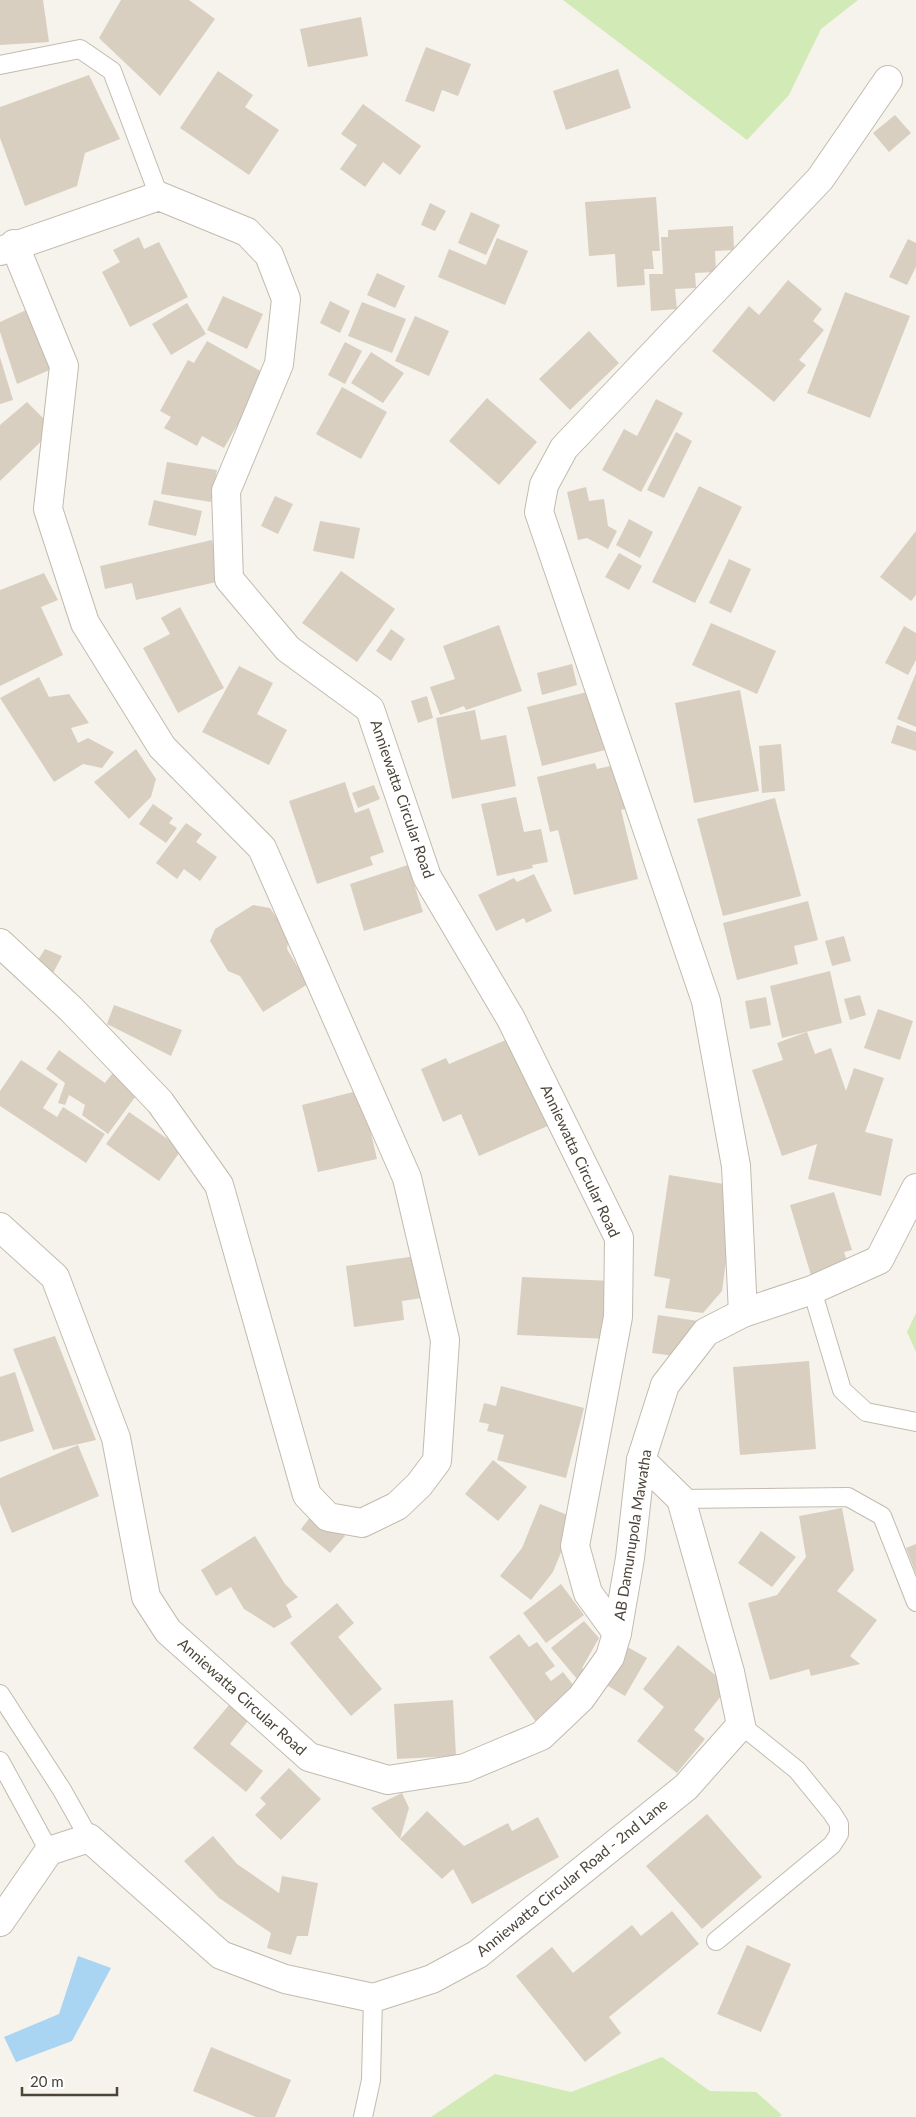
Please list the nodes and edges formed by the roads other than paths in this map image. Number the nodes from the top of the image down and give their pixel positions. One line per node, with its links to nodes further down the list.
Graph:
1 (0, 65): 3 (lane)
2 (888, 80): 9 (street)
3 (159, 196): 4 (street); 14 (street, Anniewatta Circular Road)
4 (7, 248): 5 (street)
5 (0, 943)
6 (916, 1188): 8 (street, AB Damunupola Mawatha)
7 (0, 1227): 14 (street, Anniewatta Circular Road)
8 (812, 1290): 9 (street, AB Damunupola Mawatha); 10 (lane)
9 (743, 1313): 11 (street, AB Damunupola Mawatha)
10 (916, 1422)
11 (642, 1460): 12 (street); 14 (street, AB Damunupola Mawatha)
12 (681, 1498): 13 (lane); 16 (street)
13 (916, 1602)
14 (617, 1634)
15 (0, 1694): 18 (lane)
16 (742, 1725): 21 (lane); 22 (street, Anniewatta Circular Road - 2nd Lane)
17 (0, 1761): 19 (lane)
18 (89, 1838): 19 (street); 22 (street)
19 (48, 1851): 20 (street)
20 (0, 1922)
21 (716, 1941)
22 (373, 1998): 23 (lane)
23 (363, 2117)

